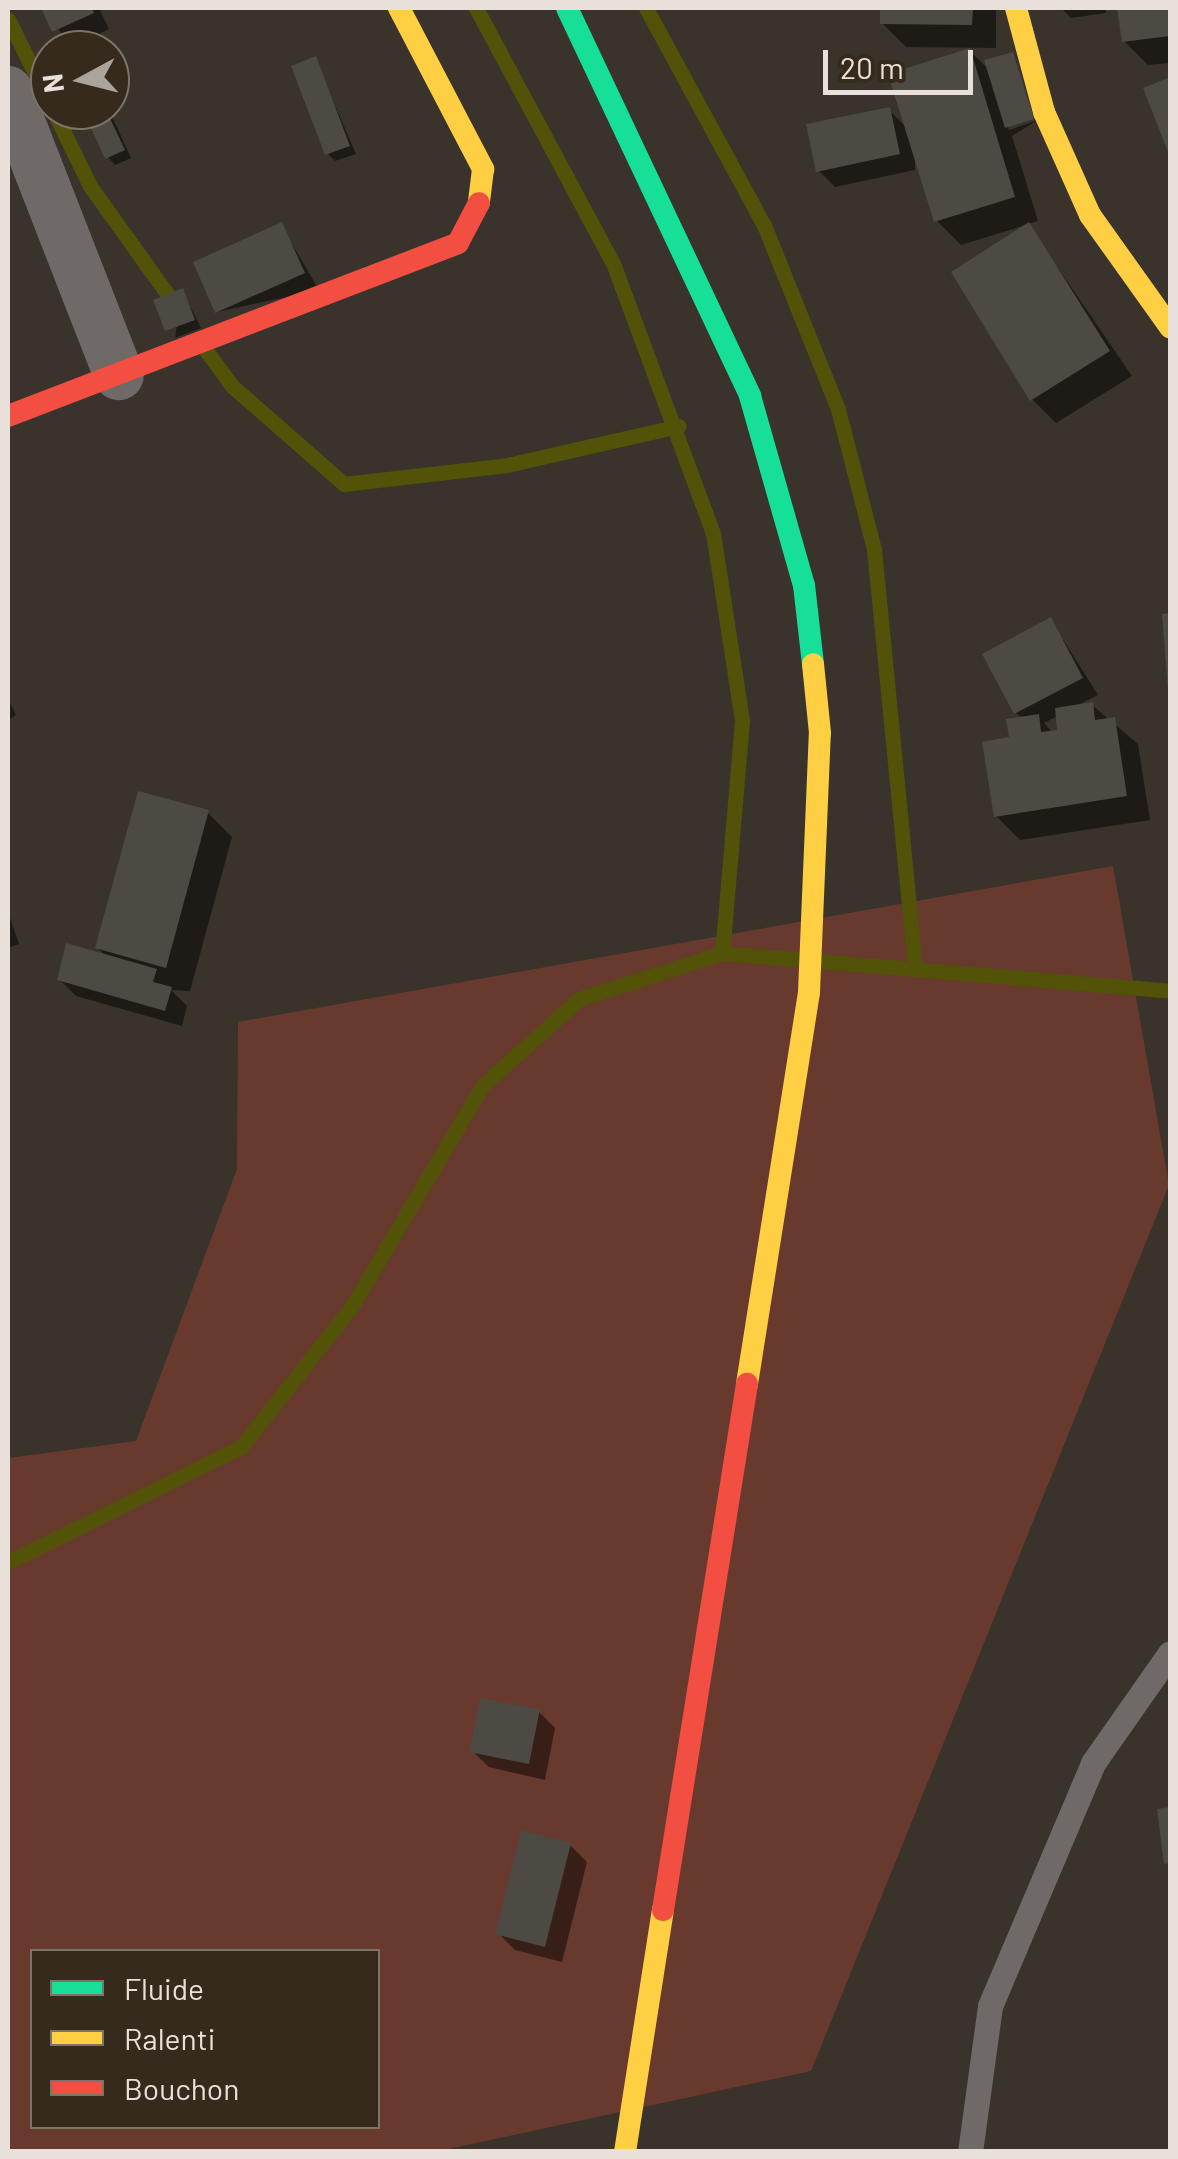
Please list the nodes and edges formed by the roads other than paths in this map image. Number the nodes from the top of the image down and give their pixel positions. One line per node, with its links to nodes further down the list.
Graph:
1 (399, 8): 6 (main road)
2 (567, 8): 9 (main road)
3 (1016, 8): 5 (main road)
4 (8, 91): 6 (street)
5 (1170, 327)
6 (118, 375): 7 (main road)
7 (8, 416)
8 (1170, 1653): 10 (lane)
9 (626, 2152)
10 (970, 2152)

